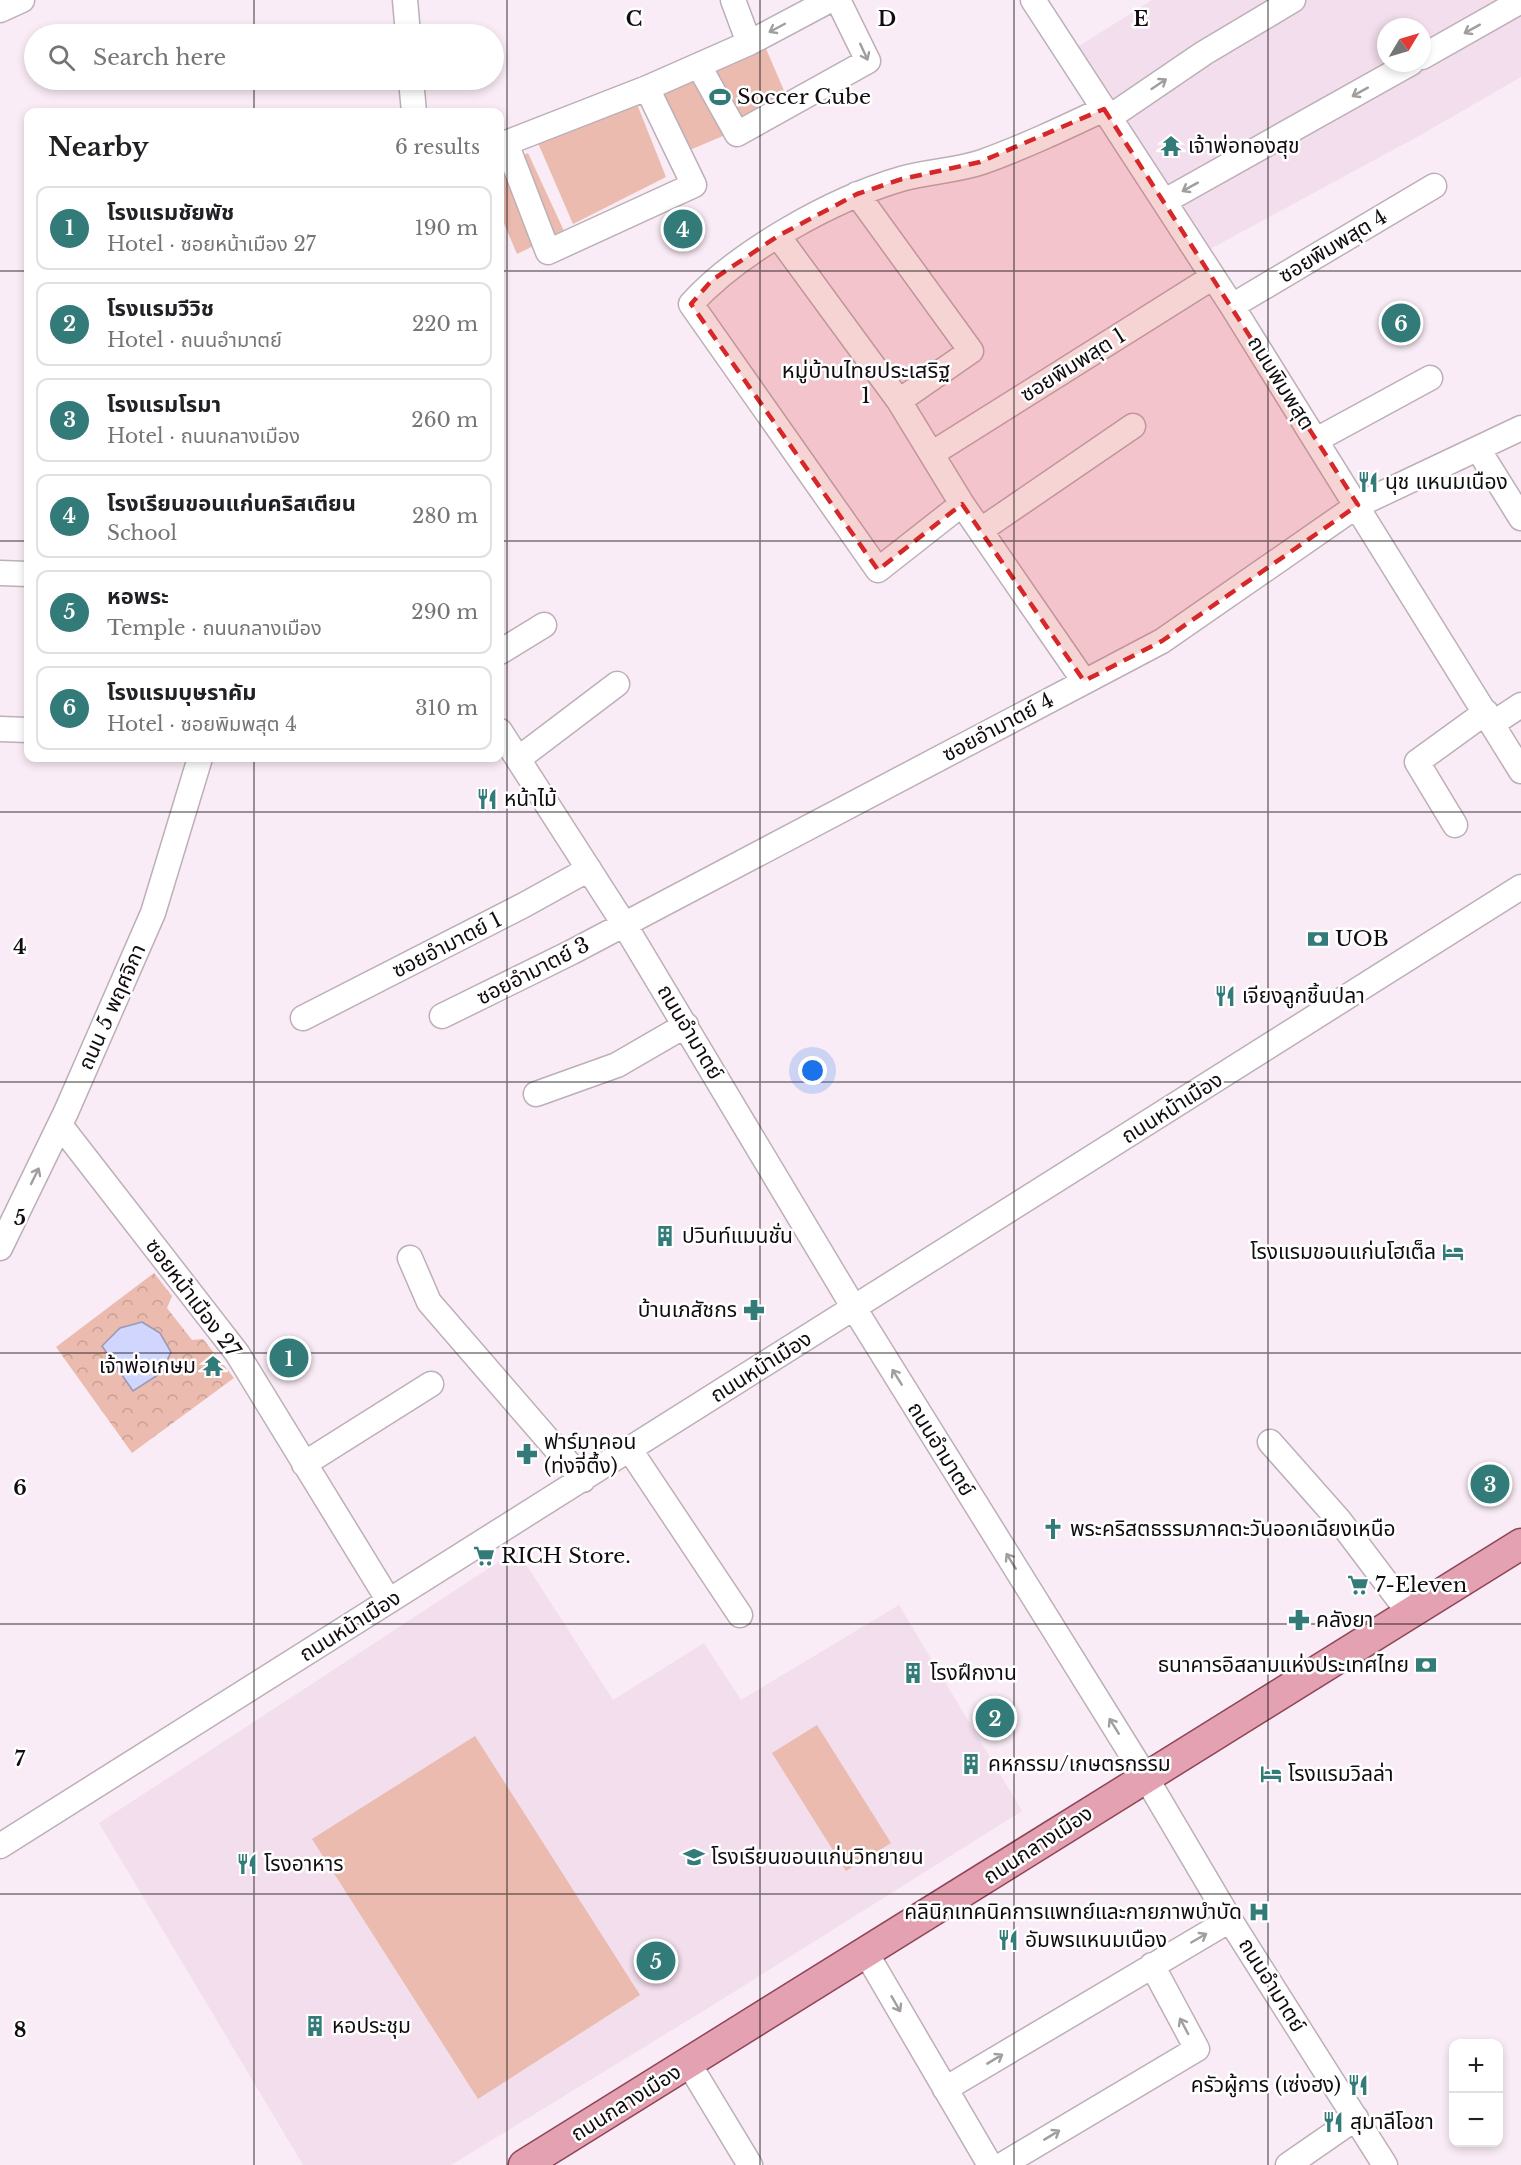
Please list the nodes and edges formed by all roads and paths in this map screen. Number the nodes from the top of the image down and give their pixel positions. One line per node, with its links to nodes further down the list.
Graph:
1 (22, 0): 10 (street)
2 (405, 0): 11 (street)
3 (733, 0): 12 (street)
4 (830, 0): 9 (street)
5 (838, 0): 14 (street, one-way to 14)
6 (1293, 0): 19 (street, one-way to 6)
7 (1521, 1): 13 (street, one-way to 13)
8 (1041, 3): 19 (street, ถนนพิมพสุต)
9 (802, 7): 12 (street, one-way to 12)
10 (0, 10)
11 (407, 24)
12 (748, 43): 14 (street)
13 (1431, 52)
14 (699, 66): 16 (street)
15 (1395, 72): 24 (street, one-way to 24)
16 (647, 88): 20 (street); 21 (street)
17 (412, 90): 18 (street)
18 (414, 108)
19 (1107, 113): 23 (street); 24 (street, ถนนพิมพสุต)
20 (504, 143)
21 (504, 145)
22 (1434, 186): 27 (street, ซอยพิมพสุต 4)
23 (857, 195): 25 (street); 29 (street)
24 (1165, 201): 26 (street, ถนนพิมพสุต)
25 (778, 236): 29 (street); 35 (street)
26 (1213, 277): 27 (street, ถนนพิมพสุต); 34 (street, ซอยพิมพสุต 1)
27 (1232, 306): 32 (street, ถนนพิมพสุต)
28 (1430, 378): 32 (street)
29 (899, 401): 34 (street)
30 (1133, 426): 38 (street)
31 (1521, 428): 33 (street, ซอยอำมาตย์ 4)
32 (1316, 440): 36 (street, ถนนพิมพสุต)
33 (1478, 449): 36 (street, ซอยอำมาตย์ 4); 37 (street)
34 (933, 453): 35 (street)
35 (962, 504): 38 (street)
36 (1358, 505): 43 (street, ซอยอำมาตย์ 4); 46 (street, ถนนพิมพสุต)
37 (1521, 518)
38 (981, 530): 43 (street)
39 (0, 573): 40 (street)
40 (24, 574)
41 (544, 625): 42 (street)
42 (504, 650)
43 (1084, 681): 56 (street, ซอยอำมาตย์ 4)
44 (617, 684): 50 (street)
45 (1521, 705): 46 (street)
46 (1489, 718): 52 (street, ถนนพิมพสุต); 53 (street)
47 (0, 729): 48 (street)
48 (24, 730)
49 (504, 737): 50 (street, ถนนอำมาตย์)
50 (518, 759): 54 (street, ถนนอำมาตย์)
51 (199, 762): 61 (street, ถนน 5 พฤศจิกา)
52 (1521, 771)
53 (1455, 825)
54 (589, 869): 56 (street, ถนนอำมาตย์); 58 (street, ซอยอำมาตย์ 1)
55 (1521, 887): 64 (street, ถนนหน้าเมือง)
56 (624, 924): 57 (street, ซอยอำมาตย์ 3); 59 (street, ถนนอำมาตย์)
57 (441, 1016)
58 (303, 1018)
59 (686, 1025): 60 (street); 64 (street, ถนนอำมาตย์)
60 (536, 1094)
61 (60, 1125): 62 (street, ถนน 5 พฤศจิกา, one-way to 61); 68 (street, ซอยหน้าเมือง 27)
62 (0, 1248)
63 (410, 1258): 69 (street)
64 (854, 1308): 67 (street, ถนนหน้าเมือง); 74 (street, ถนนอำมาตย์, one-way to 64)
65 (431, 1384): 68 (street)
66 (1270, 1442): 72 (street)
67 (630, 1450): 69 (street, ถนนหน้าเมือง); 73 (street)
68 (304, 1464): 71 (street, ซอยหน้าเมือง 27)
69 (583, 1480): 71 (street, ถนนหน้าเมือง)
70 (1519, 1549): 72 (main road, ถนนกลางเมือง)
71 (389, 1601): 75 (street, ถนนหน้าเมือง)
72 (1410, 1614): 74 (main road, ถนนกลางเมือง)
73 (740, 1616)
74 (1145, 1776): 76 (street, ถนนอำมาตย์); 77 (main road, ถนนกลางเมือง)
75 (0, 1846)
76 (1230, 1920): 78 (street, one-way to 76); 81 (street, ถนนอำมาตย์)
77 (866, 1953): 79 (main road, ถนนกลางเมือง); 80 (street, one-way to 80)
78 (1152, 1965): 80 (street, one-way to 78); 85 (street, one-way to 78)
79 (689, 2064): 82 (main road, ถนนกลางเมือง); 83 (street)
80 (945, 2089): 84 (street)
81 (1356, 2118): 86 (street); 87 (street, ถนนอำมาตย์)
82 (524, 2165)
83 (750, 2165)
84 (990, 2165)
85 (1002, 2165)
86 (1288, 2165)
87 (1385, 2165)

